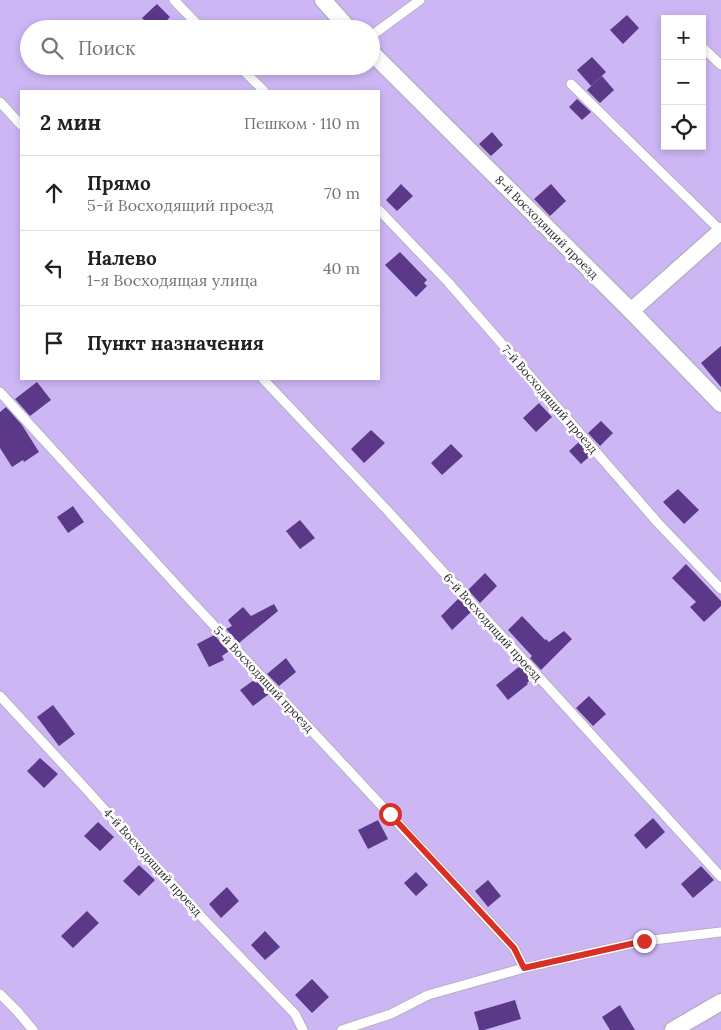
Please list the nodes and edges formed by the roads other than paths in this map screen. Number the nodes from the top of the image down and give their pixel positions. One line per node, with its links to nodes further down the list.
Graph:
1 (174, 0): 4 (lane)
2 (323, 0): 5 (street)
3 (420, 0): 6 (lane)
4 (193, 20)
5 (341, 20)
6 (380, 29)
7 (706, 51): 9 (lane)
8 (380, 61): 17 (street, 8-й Восходящий проезд)
9 (721, 66)
10 (248, 75): 12 (lane)
11 (571, 84): 16 (lane)
12 (263, 90)
13 (0, 102): 14 (lane)
14 (20, 124)
15 (380, 211): 21 (lane, 7-й Восходящий проезд)
16 (721, 231): 17 (street)
17 (631, 311): 20 (street, 8-й Восходящий проезд)
18 (264, 380): 23 (lane, 6-й Восходящий проезд)
19 (0, 392): 25 (lane, 5-й Восходящий проезд)
20 (721, 404)
21 (721, 589)
22 (0, 696): 29 (lane, 4-й Восходящий проезд)
23 (721, 877)
24 (721, 932): 25 (lane)
25 (524, 968): 30 (lane)
26 (0, 994): 28 (lane)
27 (721, 1002): 31 (street)
28 (33, 1030)
29 (303, 1030)
30 (342, 1030)
31 (674, 1030)

